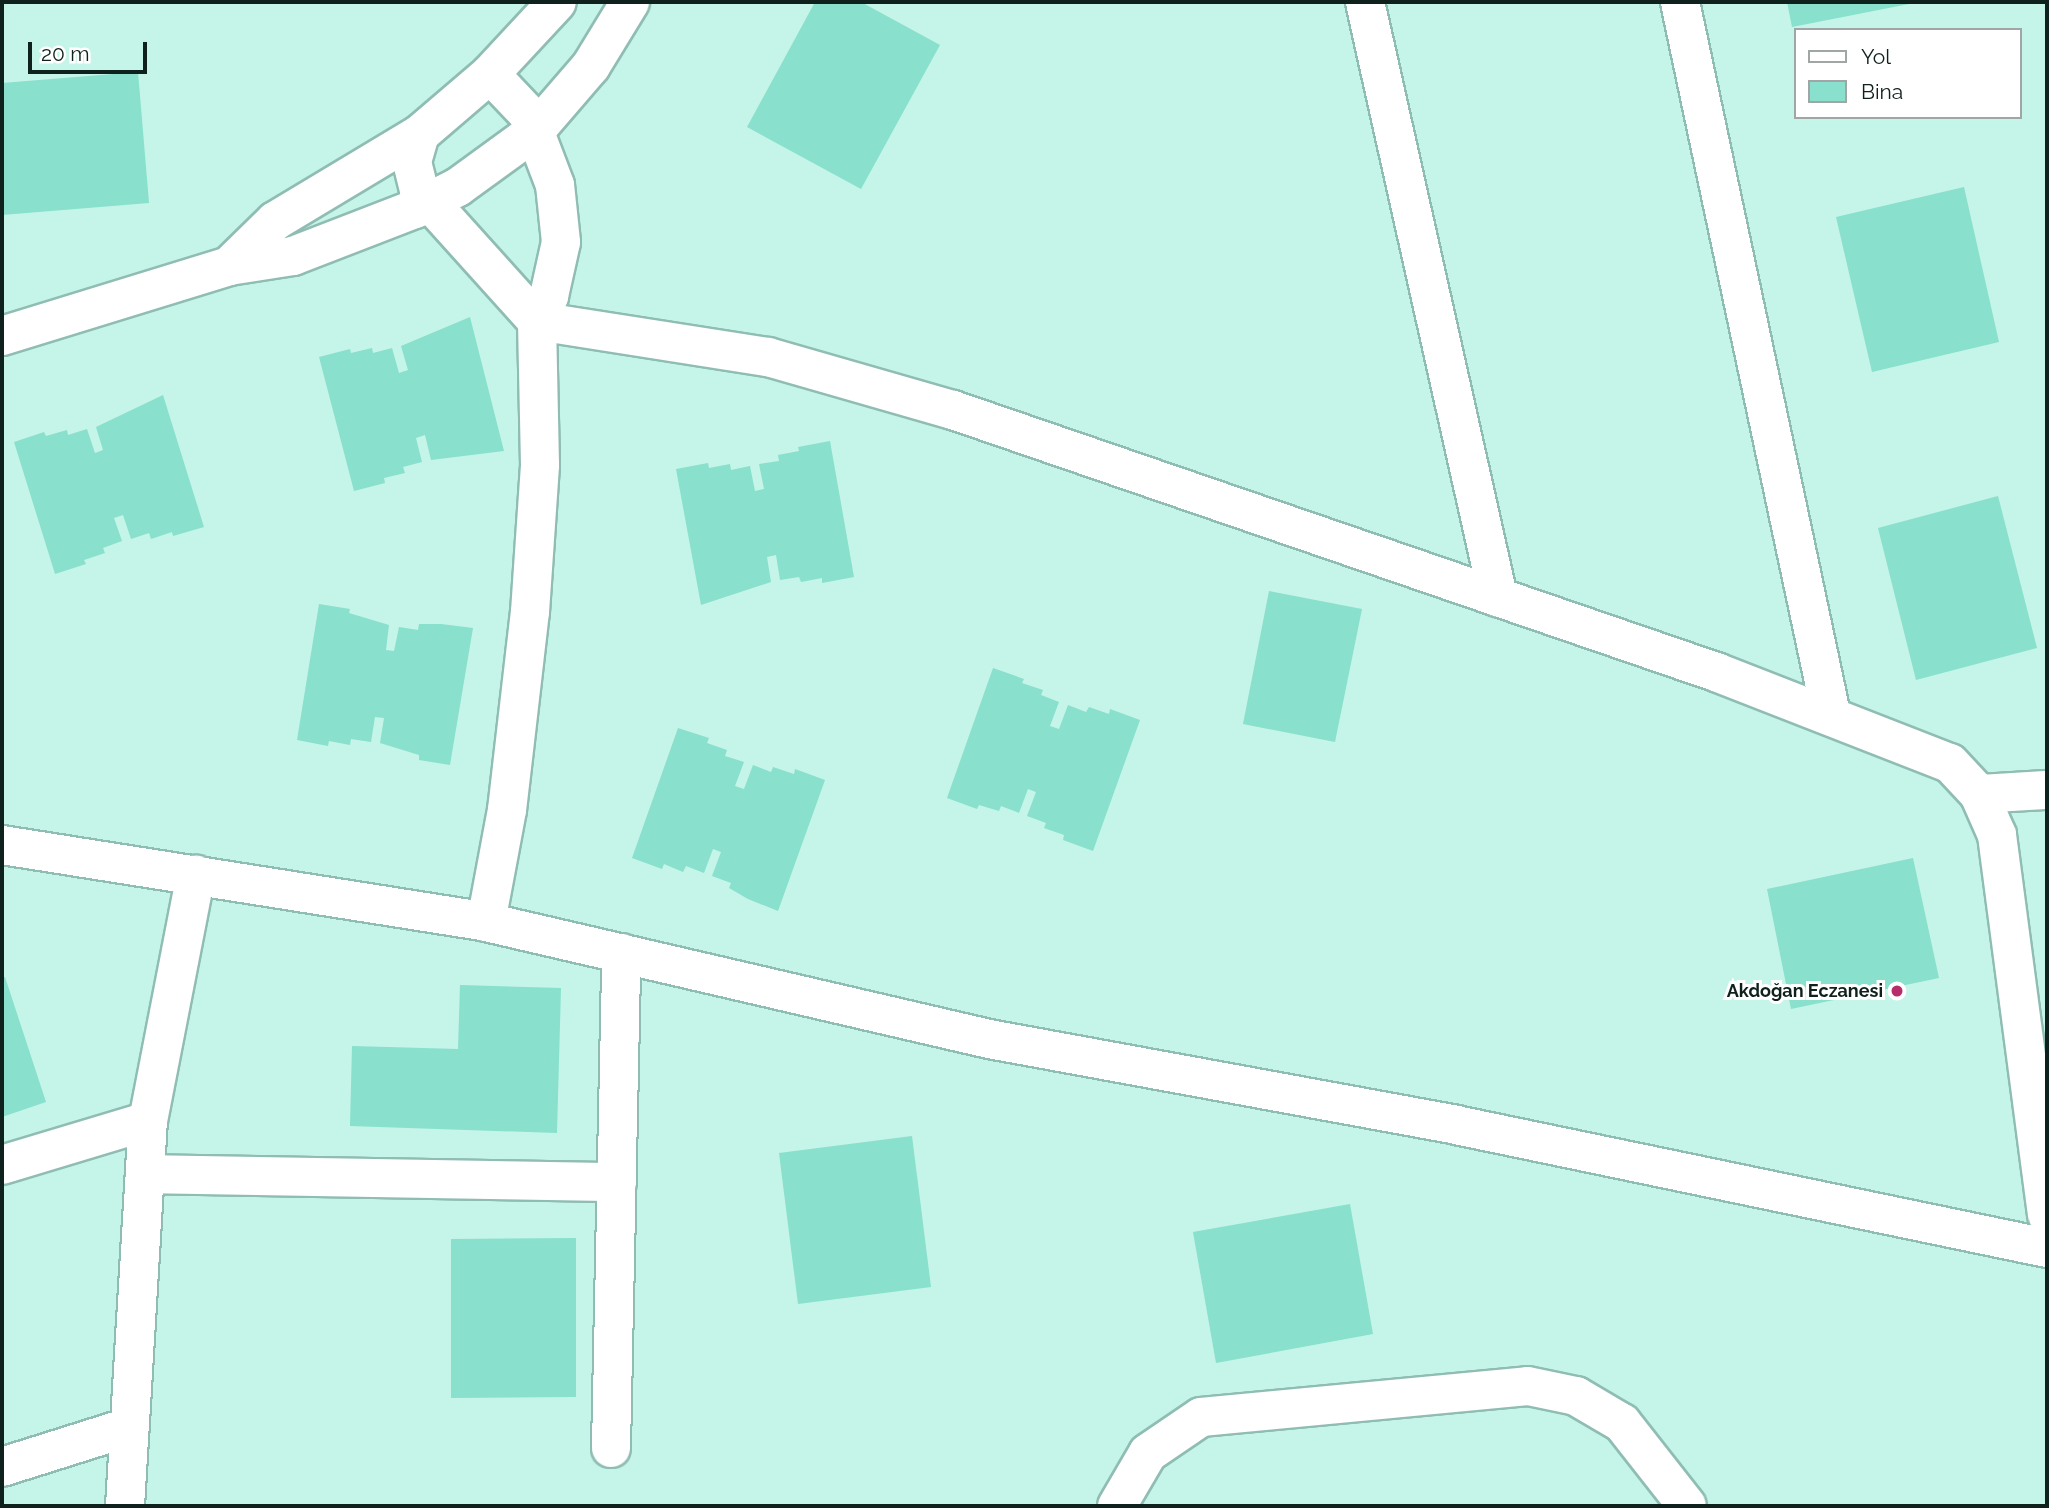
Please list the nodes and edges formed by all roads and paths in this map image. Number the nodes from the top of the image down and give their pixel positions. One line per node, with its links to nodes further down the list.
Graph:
1 (557, 2): 5 (street)
2 (630, 2): 6 (street)
3 (1365, 2): 12 (street)
4 (1680, 2): 13 (street)
5 (490, 74): 6 (street); 7 (street)
6 (535, 131): 8 (street); 10 (street)
7 (420, 134): 8 (street); 9 (street)
8 (428, 202): 9 (street); 10 (street)
9 (229, 266): 11 (street)
10 (537, 321): 12 (street); 19 (street)
11 (2, 336)
12 (1498, 597): 13 (street)
13 (1831, 714): 15 (street)
14 (2047, 790): 15 (street)
15 (1979, 794): 25 (street)
16 (2, 845): 18 (street)
17 (2, 872): 18 (street)
18 (196, 875): 19 (street); 21 (street)
19 (486, 922): 20 (street)
20 (621, 953): 24 (street); 26 (street)
21 (148, 1121): 22 (street); 23 (street)
22 (2, 1165)
23 (145, 1174): 24 (street); 27 (street)
24 (617, 1182): 28 (street)
25 (2047, 1215)
26 (2047, 1248)
27 (129, 1427): 29 (street); 30 (street)
28 (611, 1448)
29 (2, 1467)
30 (125, 1506)
31 (1117, 1506): 32 (street)
32 (1687, 1506)

